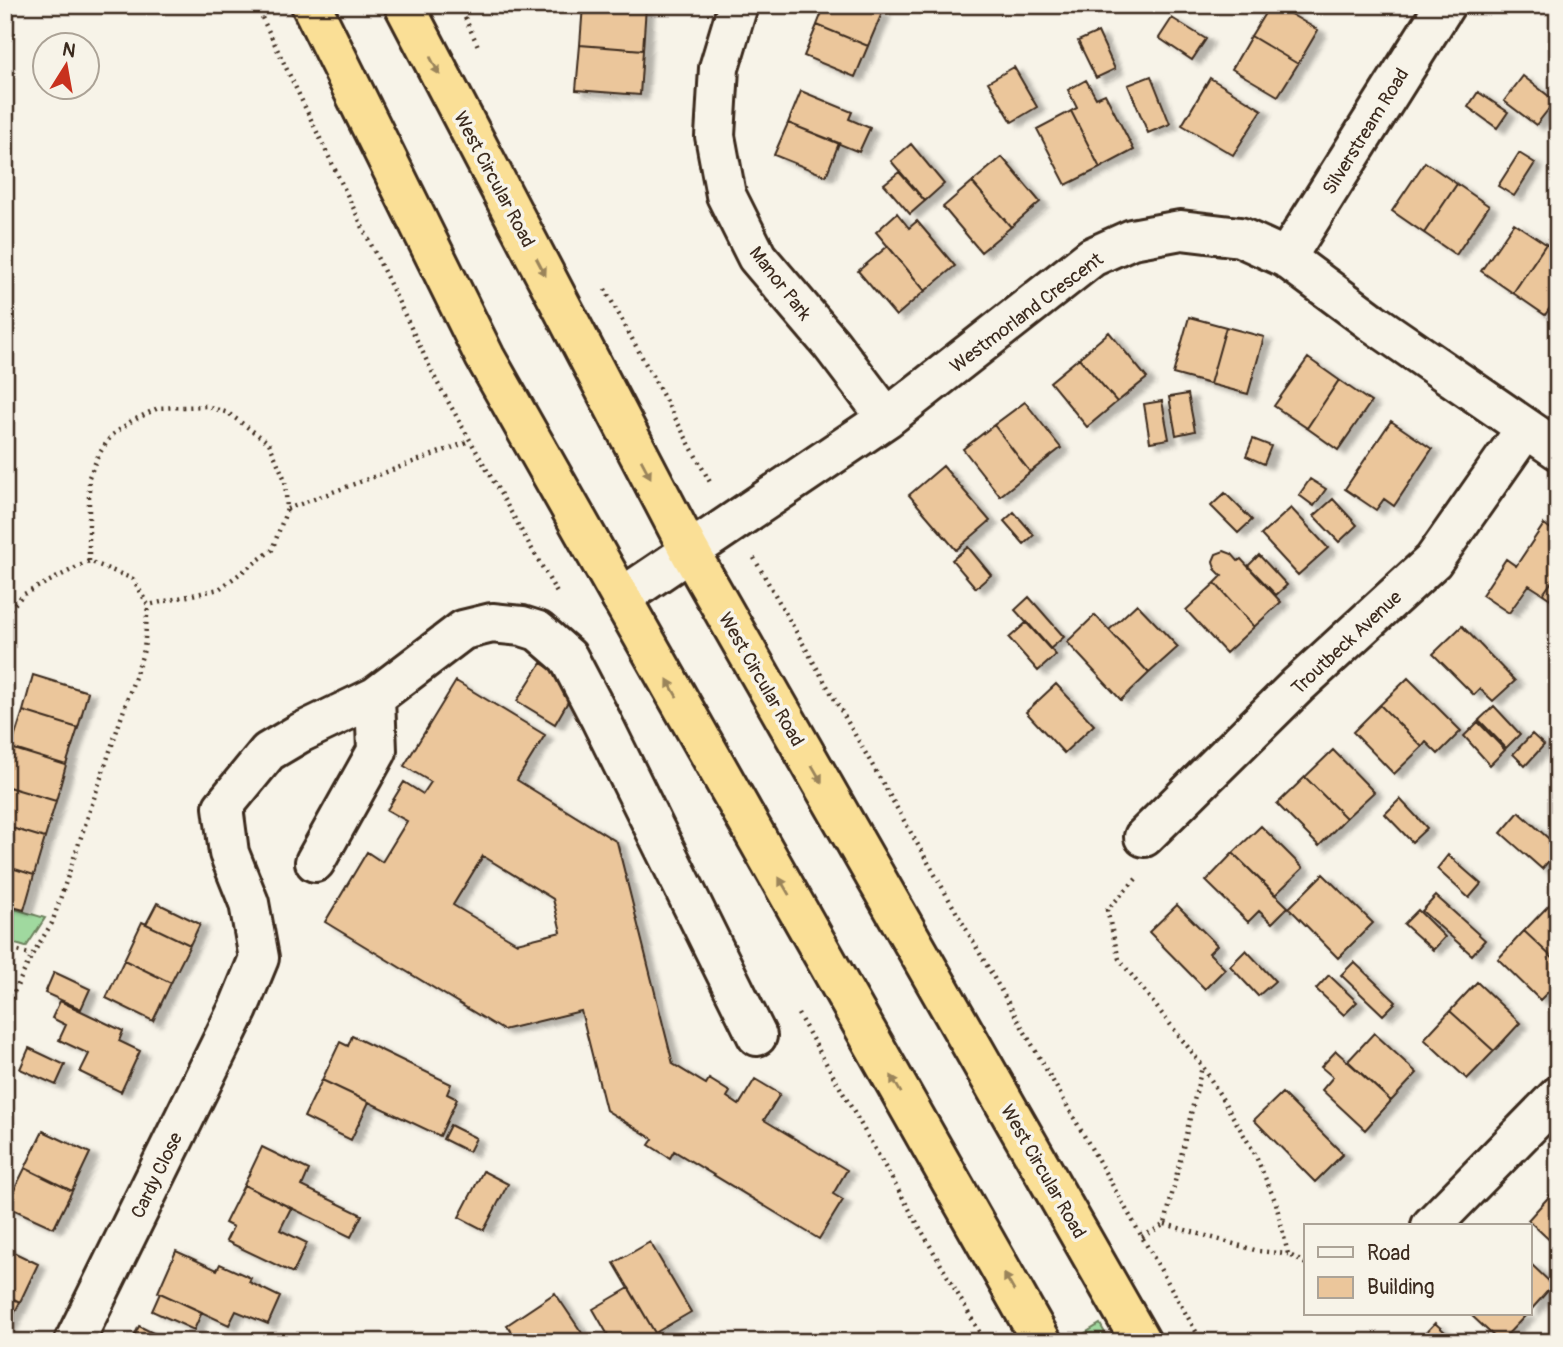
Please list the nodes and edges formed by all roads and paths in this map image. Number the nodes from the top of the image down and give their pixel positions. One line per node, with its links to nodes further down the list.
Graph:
1 (311, 5): 17 (highway)
2 (404, 5): 15 (highway, West Circular Road, one-way to 15)
3 (459, 5): 6 (path)
4 (738, 5): 9 (street, Manor Park)
5 (1445, 5): 7 (street, Silverstream Road)
6 (480, 50)
7 (1286, 258): 9 (street, Westmorland Crescent); 10 (street, Westmorland Crescent)
8 (605, 288): 14 (path)
9 (887, 418): 14 (street, Westmorland Crescent)
10 (1526, 428): 12 (street, Westmorland Crescent); 21 (street, Troutbeck Avenue)
11 (470, 441): 13 (path)
12 (1558, 450)
13 (287, 509): 16 (path); 18 (path)
14 (734, 523): 15 (street, Westmorland Crescent); 31 (path)
15 (690, 552): 17 (street, Westmorland Crescent); 36 (highway, West Circular Road, one-way to 36)
16 (89, 561): 18 (path); 19 (path)
17 (621, 598): 35 (highway, one-way to 17)
18 (148, 605): 24 (path)
19 (6, 615)
20 (375, 697): 22 (street); 26 (street); 34 (street, Cardy Close)
21 (1144, 837): 27 (path)
22 (315, 863)
23 (5, 947): 24 (path)
24 (32, 955): 25 (path)
25 (5, 1011)
26 (757, 1036)
27 (1202, 1065): 29 (path); 32 (path)
28 (1558, 1096): 30 (street)
29 (1165, 1224): 31 (path); 32 (path)
30 (1433, 1224)
31 (1142, 1237): 37 (path)
32 (1288, 1254): 33 (path)
33 (1304, 1263)
34 (74, 1342)
35 (1042, 1342)
36 (1141, 1342)
37 (1202, 1342)

